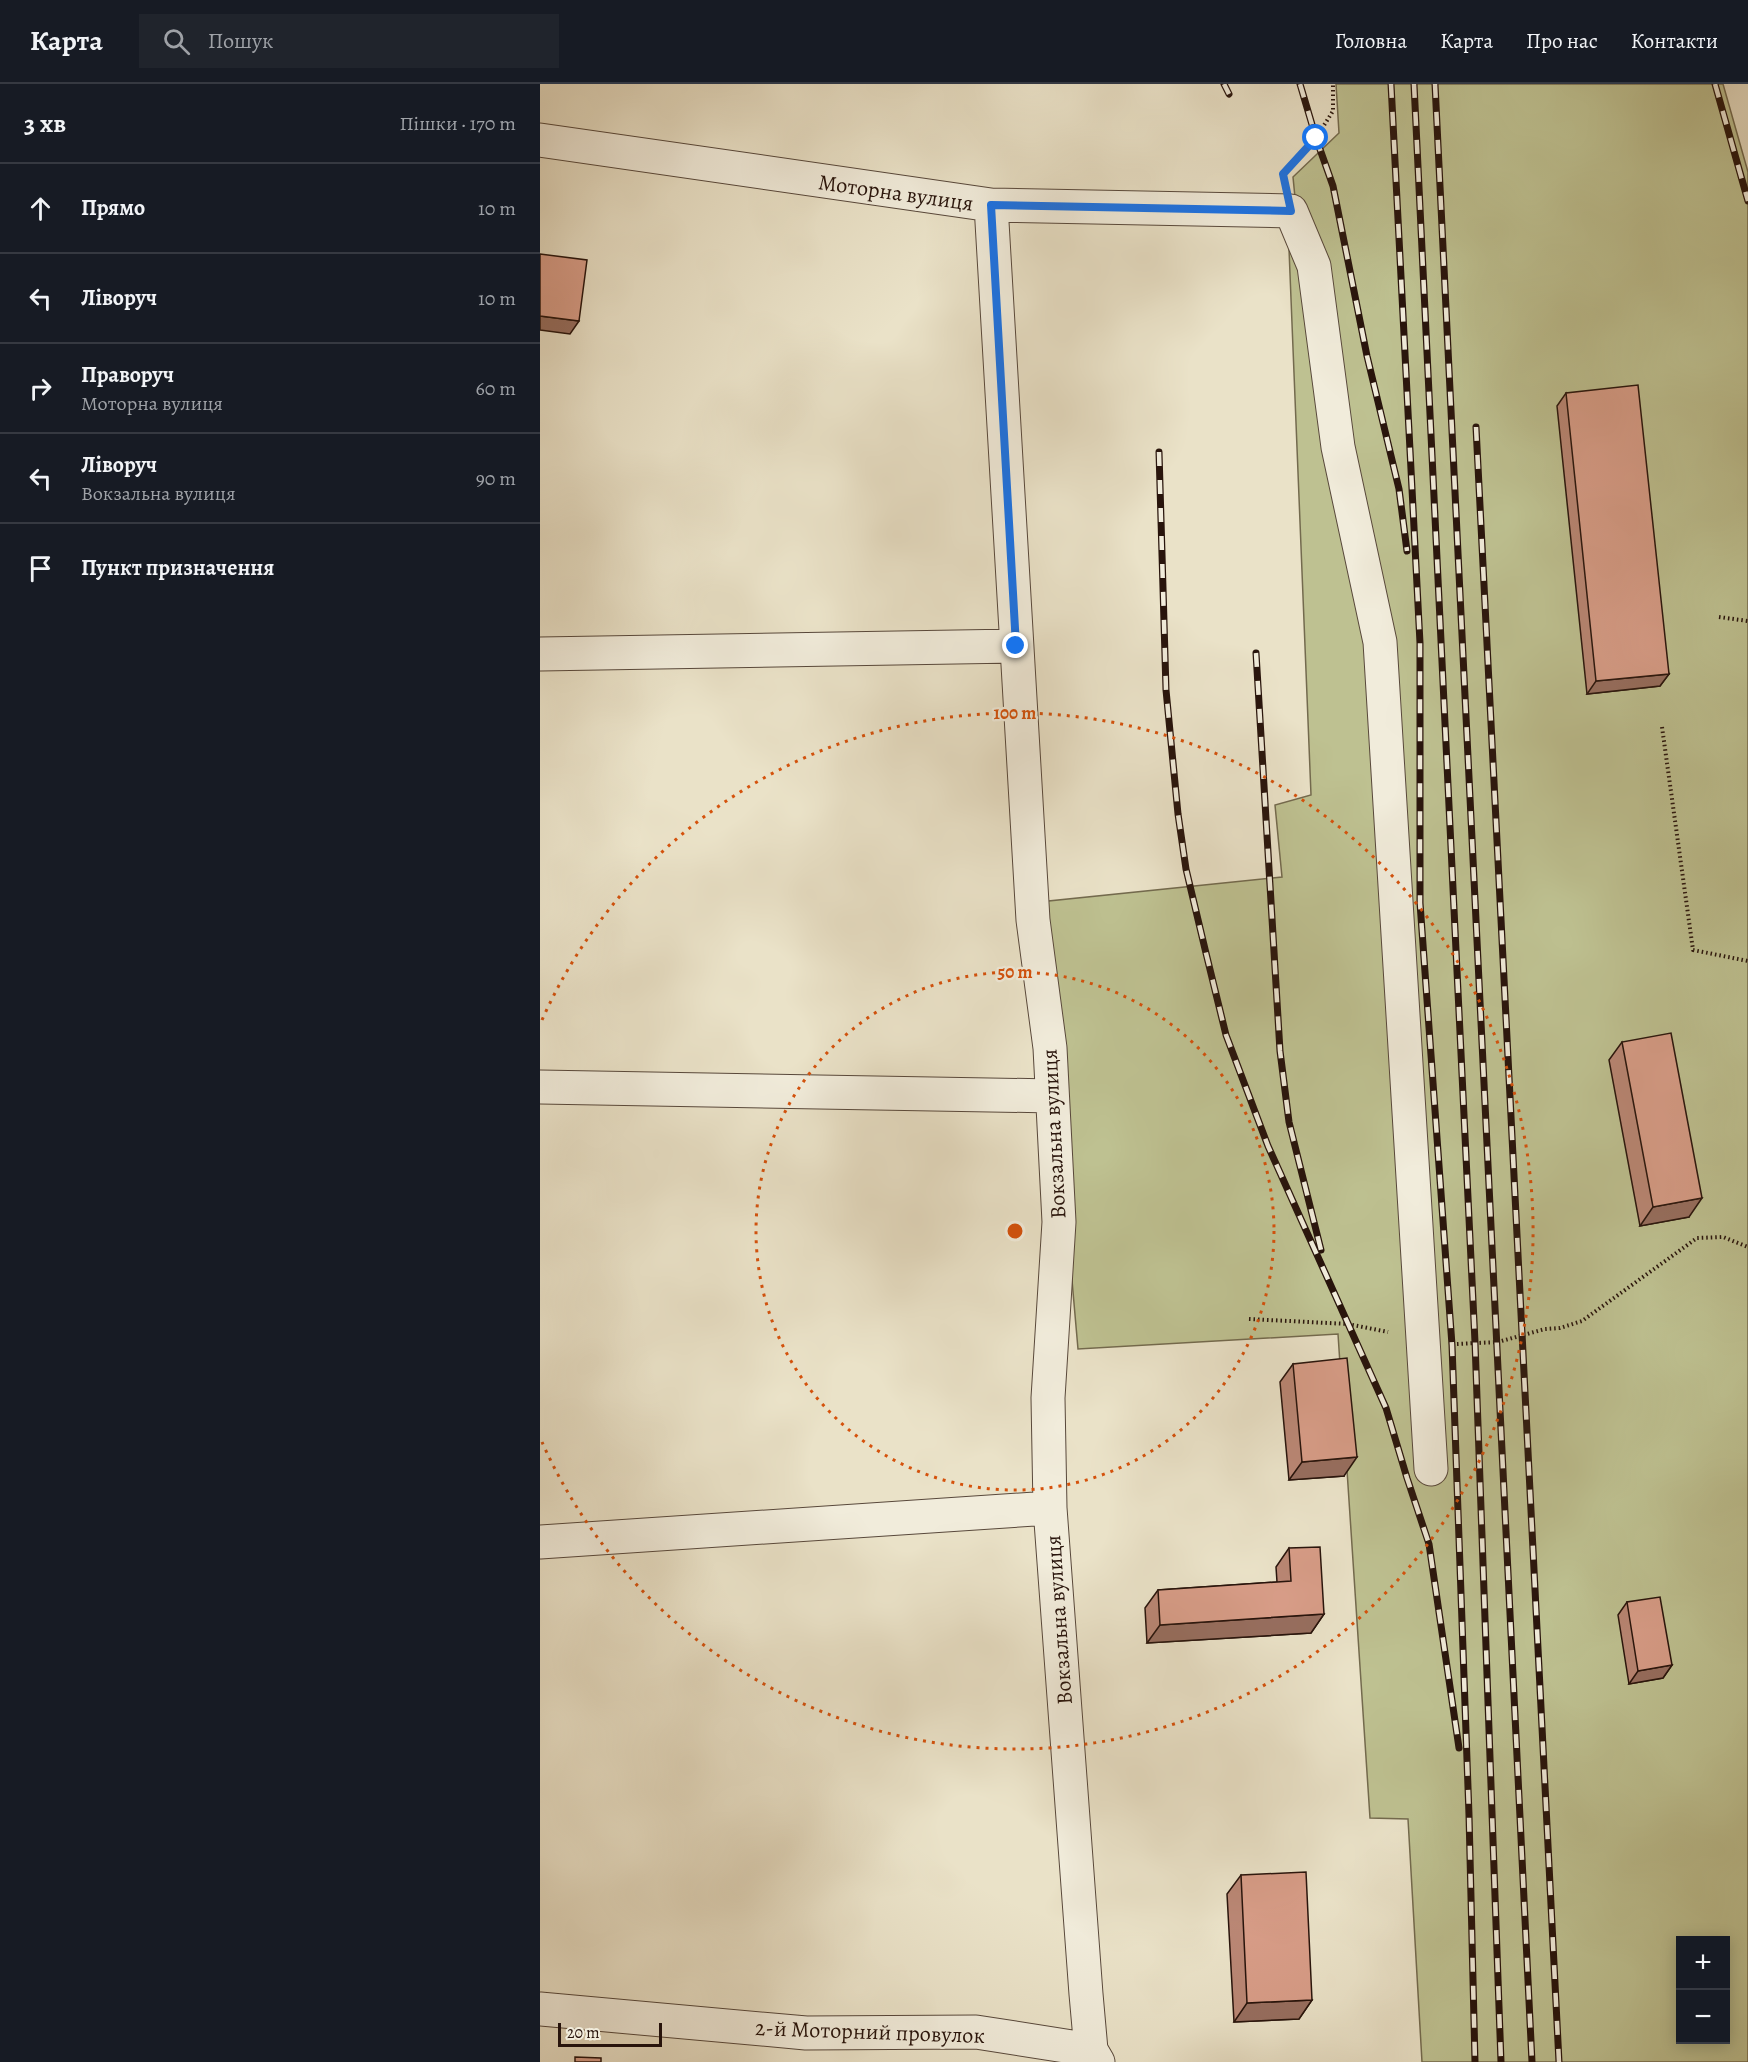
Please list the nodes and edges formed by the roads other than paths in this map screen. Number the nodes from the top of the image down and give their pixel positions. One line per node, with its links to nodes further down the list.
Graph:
1 (540, 140): 2 (street, Моторна вулиця)
2 (991, 205): 3 (street, Вокзальна вулиця); 7 (street, Моторна вулиця)
3 (1016, 646): 4 (street); 6 (street, Вокзальна вулиця)
4 (540, 654)
5 (540, 1087): 6 (street)
6 (1052, 1096): 8 (street, Вокзальна вулиця)
7 (1431, 1469)
8 (1050, 1508): 9 (street); 11 (street, Вокзальна вулиця)
9 (540, 1542)
10 (540, 2009): 11 (street, 2-й Моторний провулок)
11 (1095, 2056)

